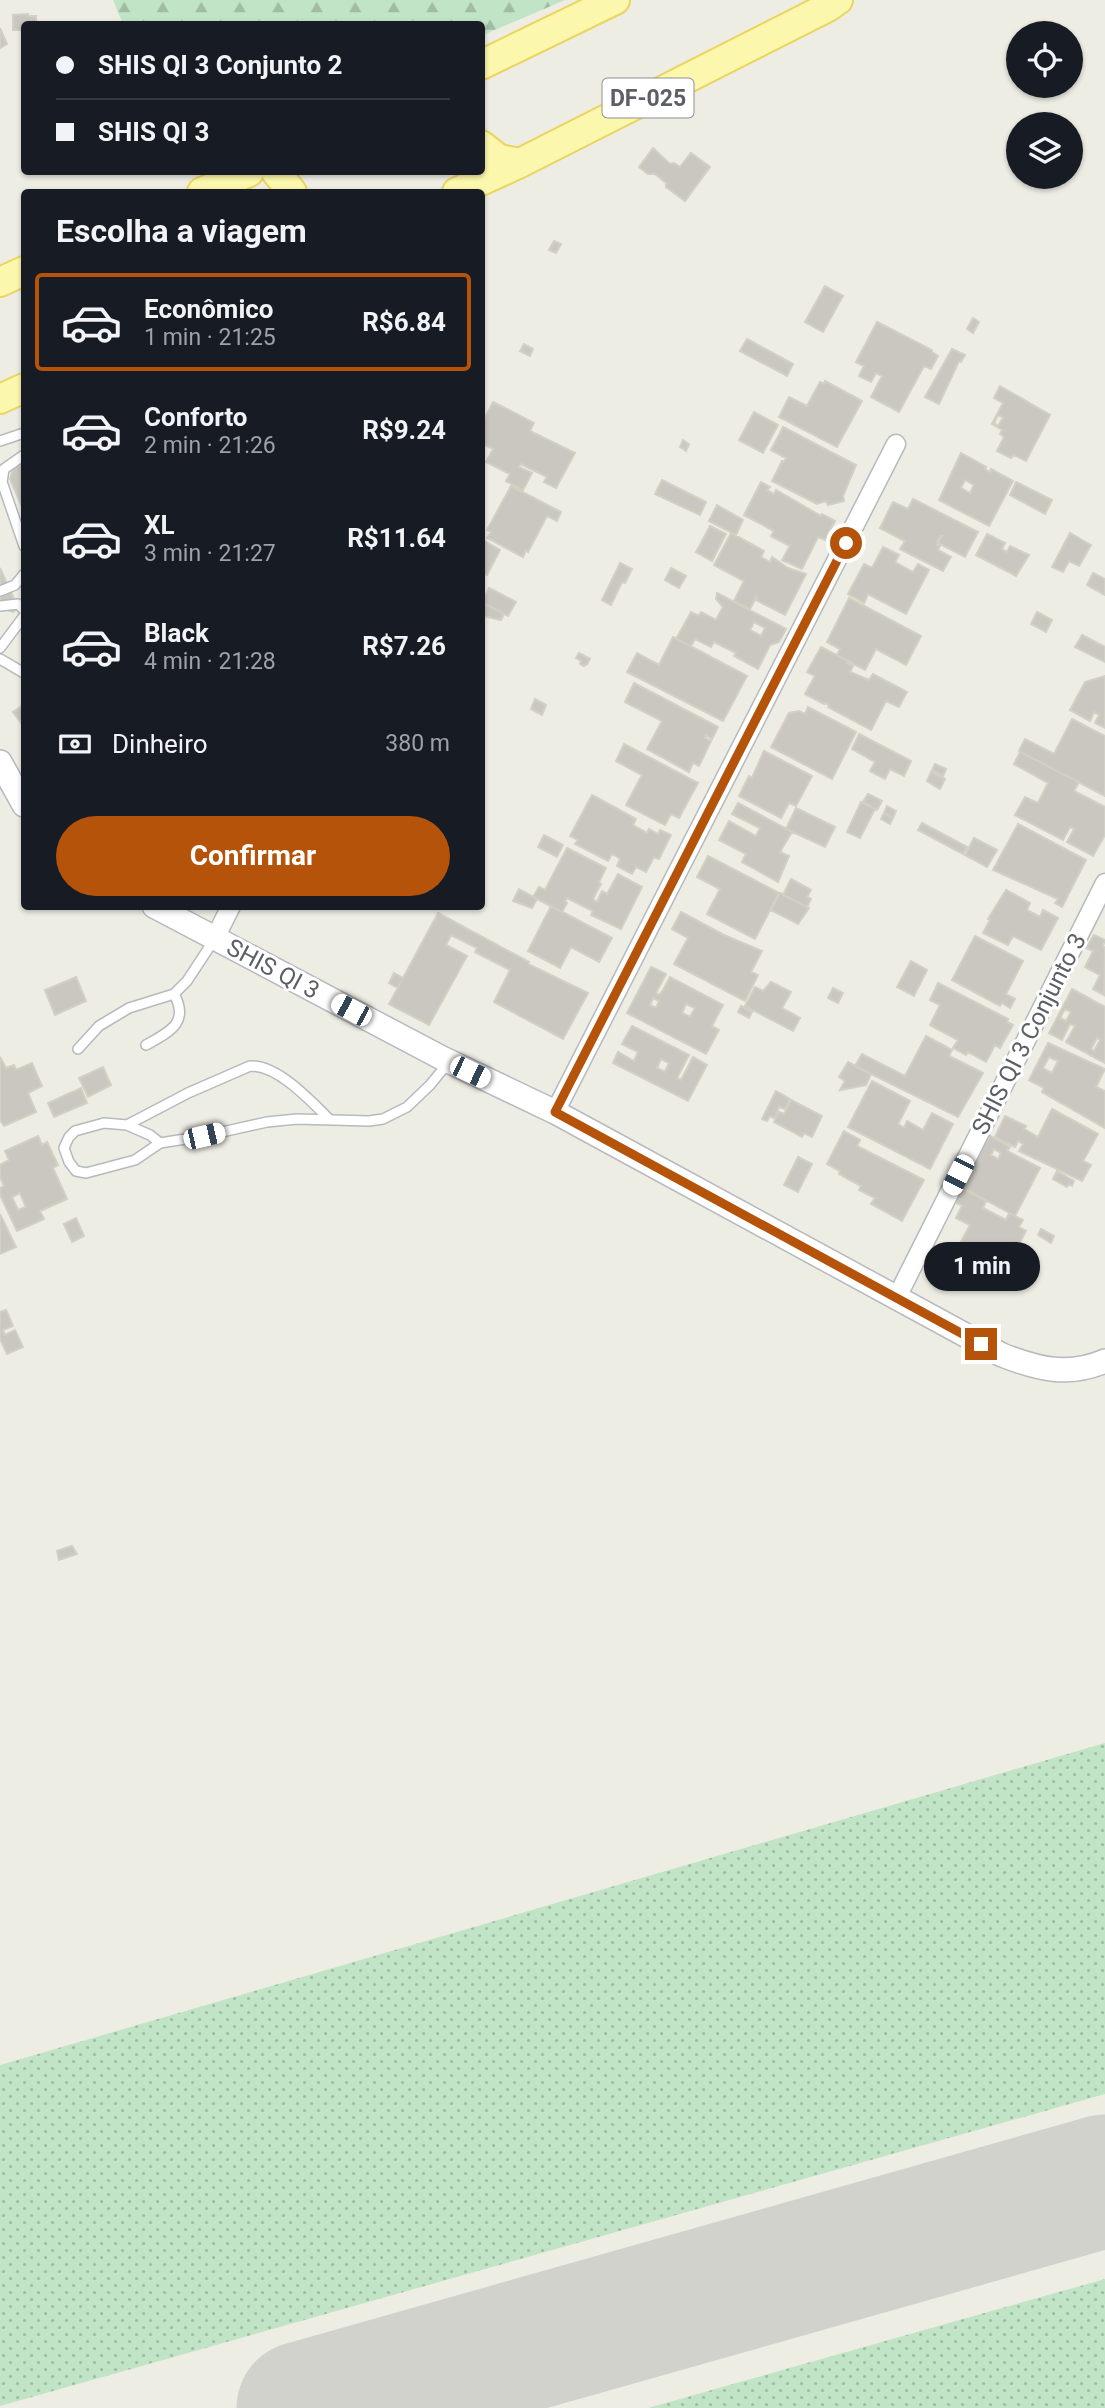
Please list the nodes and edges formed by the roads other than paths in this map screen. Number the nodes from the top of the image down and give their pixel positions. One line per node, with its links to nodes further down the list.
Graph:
1 (615, 0): 4 (main road)
2 (786, 0): 3 (main road)
3 (833, 4): 6 (main road, DF-025)
4 (485, 63)
5 (485, 148): 6 (main road)
6 (520, 163): 11 (main road, DF-025)
7 (242, 175): 9 (main road)
8 (278, 175): 10 (main road)
9 (209, 189)
10 (290, 189)
11 (463, 189)
12 (21, 272): 13 (main road)
13 (0, 282)
14 (21, 389): 15 (main road)
15 (0, 399)
16 (21, 434): 17 (lane)
17 (0, 441)
18 (896, 444): 39 (street)
19 (21, 457): 20 (lane)
20 (21, 537)
21 (21, 578): 22 (lane)
22 (0, 591)
23 (0, 606): 24 (lane)
24 (21, 607)
25 (21, 620): 26 (lane)
26 (0, 648)
27 (0, 659): 28 (lane)
28 (21, 671)
29 (0, 762): 30 (street)
30 (21, 800)
31 (1105, 883): 43 (street, SHIS QI 3 Conjunto 3)
32 (162, 910): 34 (street, SHIS QI 3)
33 (229, 910): 34 (street)
34 (215, 938): 35 (lane); 38 (street, SHIS QI 3)
35 (174, 994): 36 (lane); 37 (lane)
36 (146, 1045)
37 (78, 1049)
38 (449, 1062): 39 (street, SHIS QI 3); 40 (lane)
39 (555, 1112): 43 (street, SHIS QI 3)
40 (330, 1120): 41 (lane); 42 (lane)
41 (127, 1125): 42 (lane); 42 (lane)
42 (160, 1143)
43 (897, 1297): 44 (street, SHIS QI 3)
44 (1105, 1361)

